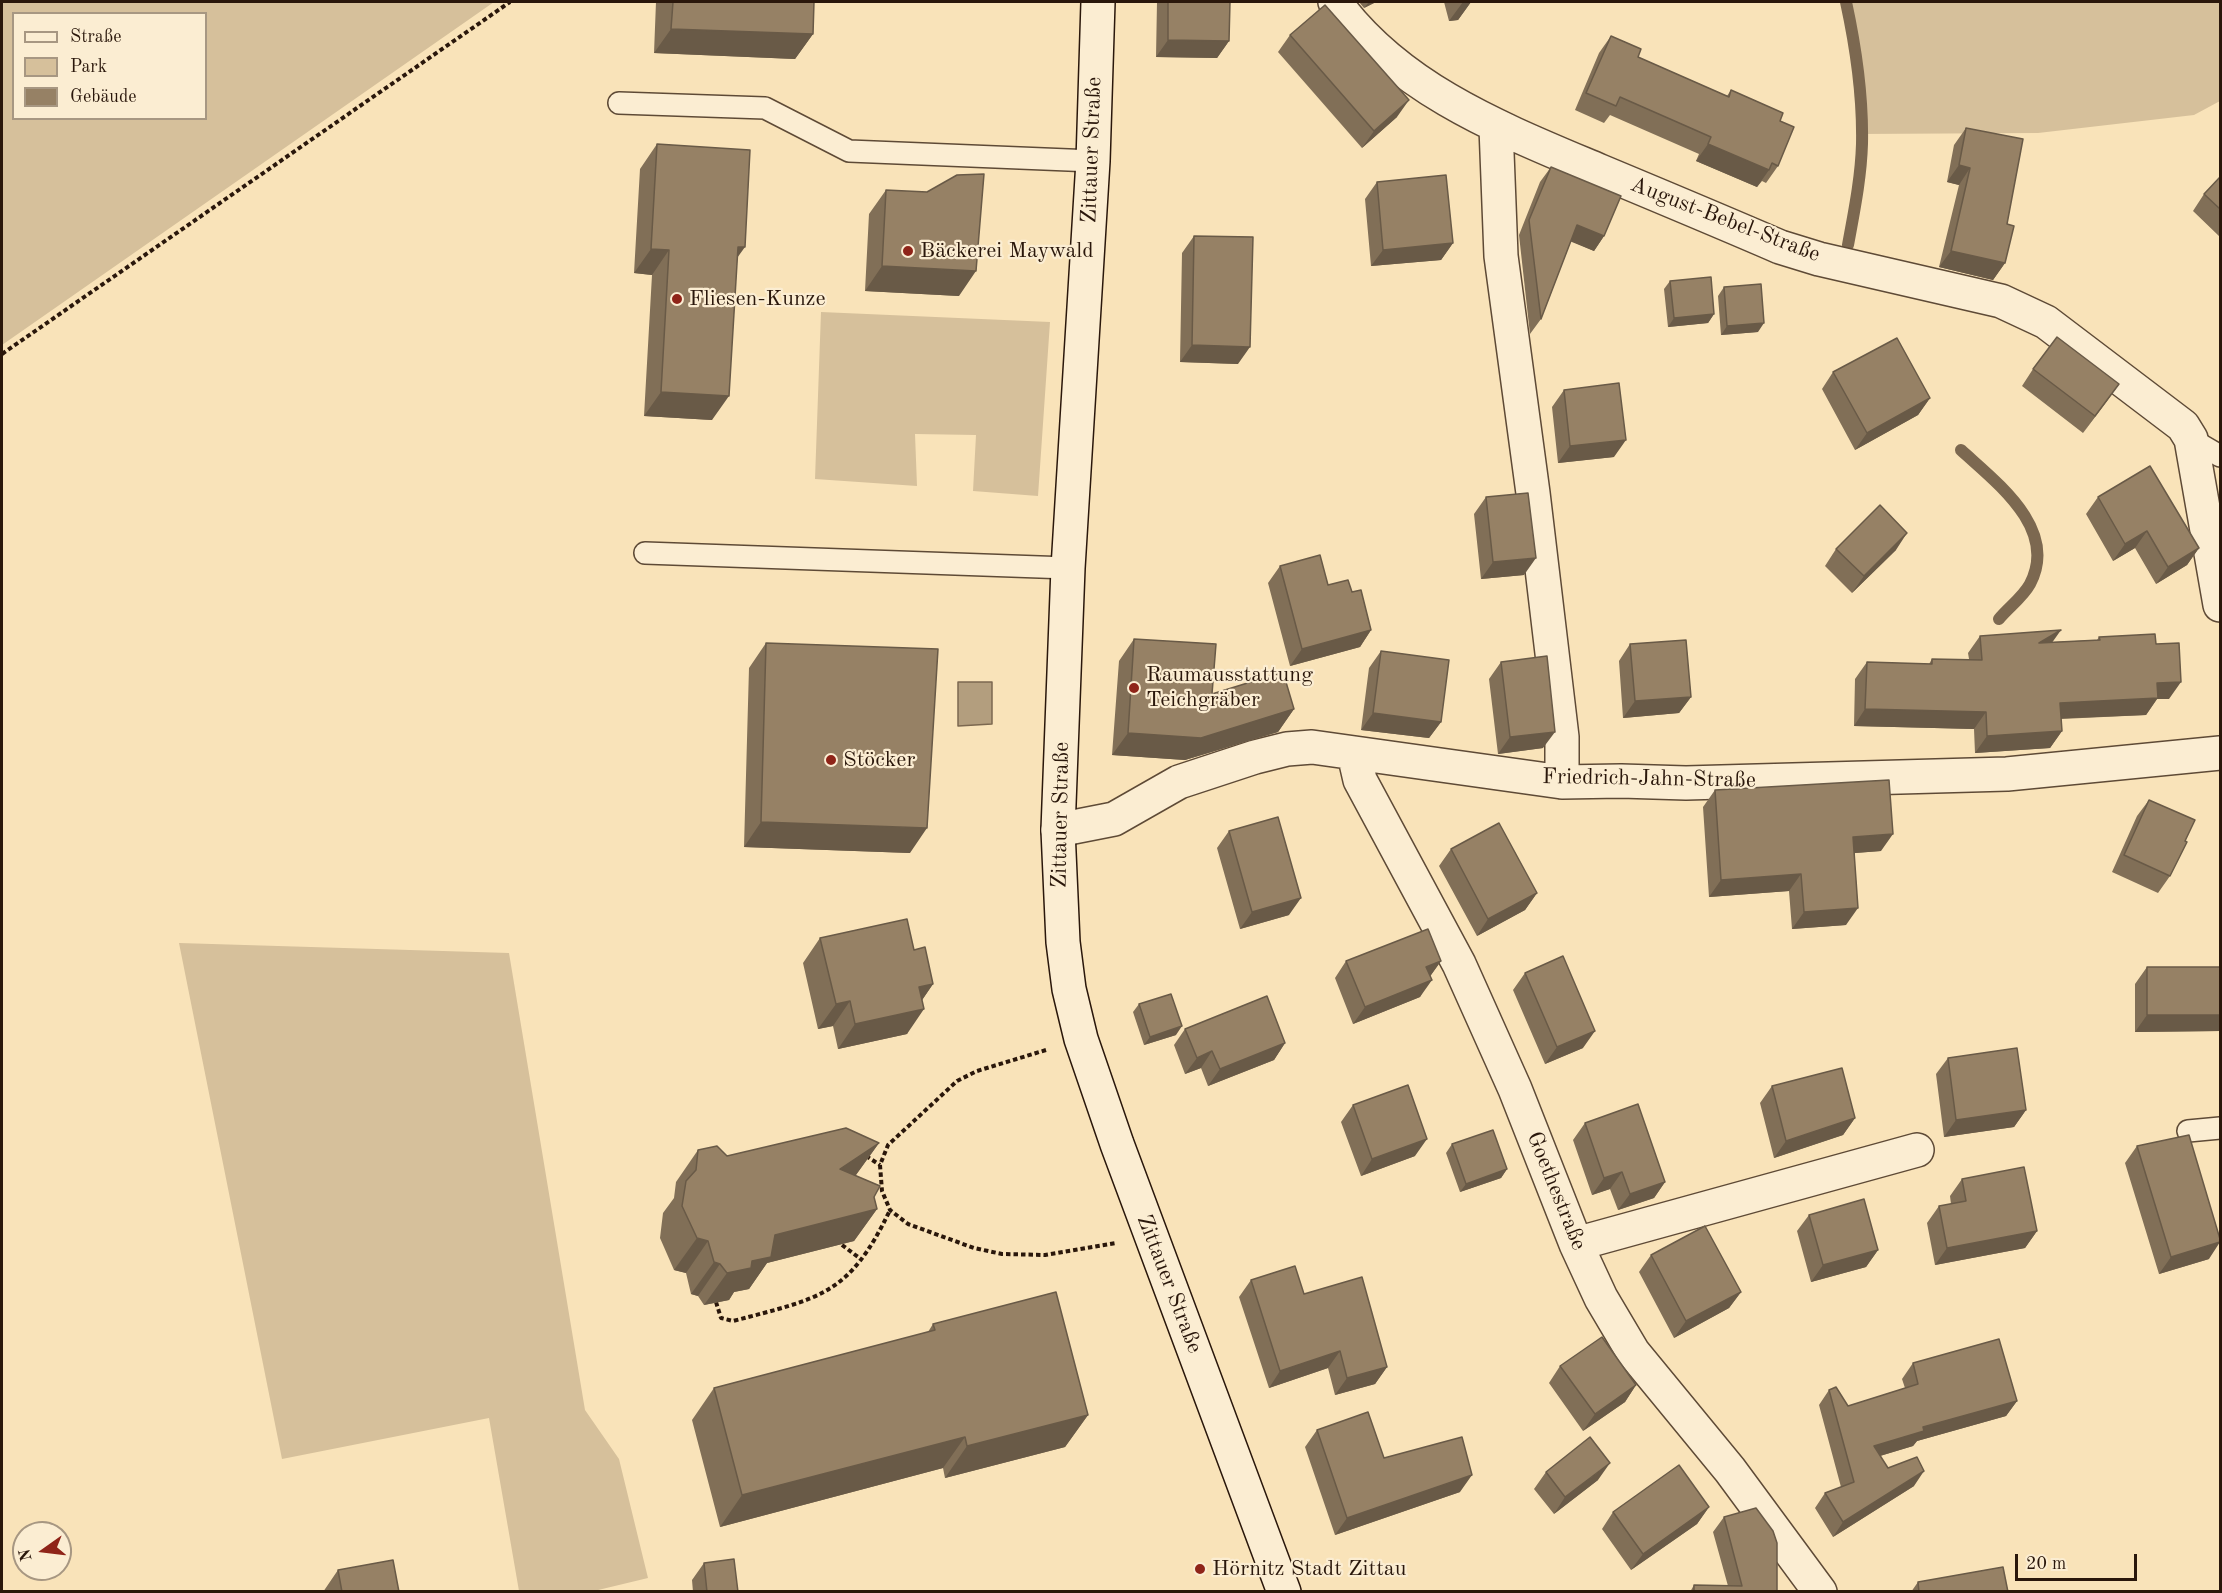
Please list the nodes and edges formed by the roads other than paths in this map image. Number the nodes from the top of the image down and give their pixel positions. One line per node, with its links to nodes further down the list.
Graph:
1 (1098, 2): 5 (street, Zittauer Straße)
2 (1335, 2): 4 (street, August-Bebel-Straße)
3 (619, 103): 5 (lane)
4 (1496, 127): 6 (street, August-Bebel-Straße); 13 (street)
5 (1093, 161): 9 (street, Zittauer Straße)
6 (2191, 439): 7 (lane, August-Bebel-Straße); 10 (street)
7 (2220, 456)
8 (645, 553): 9 (lane)
9 (1068, 568): 14 (street, Zittauer Straße)
10 (2220, 605)
11 (2220, 753): 13 (street, Friedrich-Jahn-Straße)
12 (1354, 754): 13 (street, Friedrich-Jahn-Straße); 14 (street, Friedrich-Jahn-Straße); 18 (street, Goethestraße)
13 (1562, 782)
14 (1058, 830): 19 (street, Zittauer Straße)
15 (2220, 1128): 16 (lane)
16 (2188, 1131)
17 (1917, 1150): 18 (street)
18 (1576, 1244): 20 (street, Goethestraße)
19 (1284, 1592)
20 (1820, 1592)

